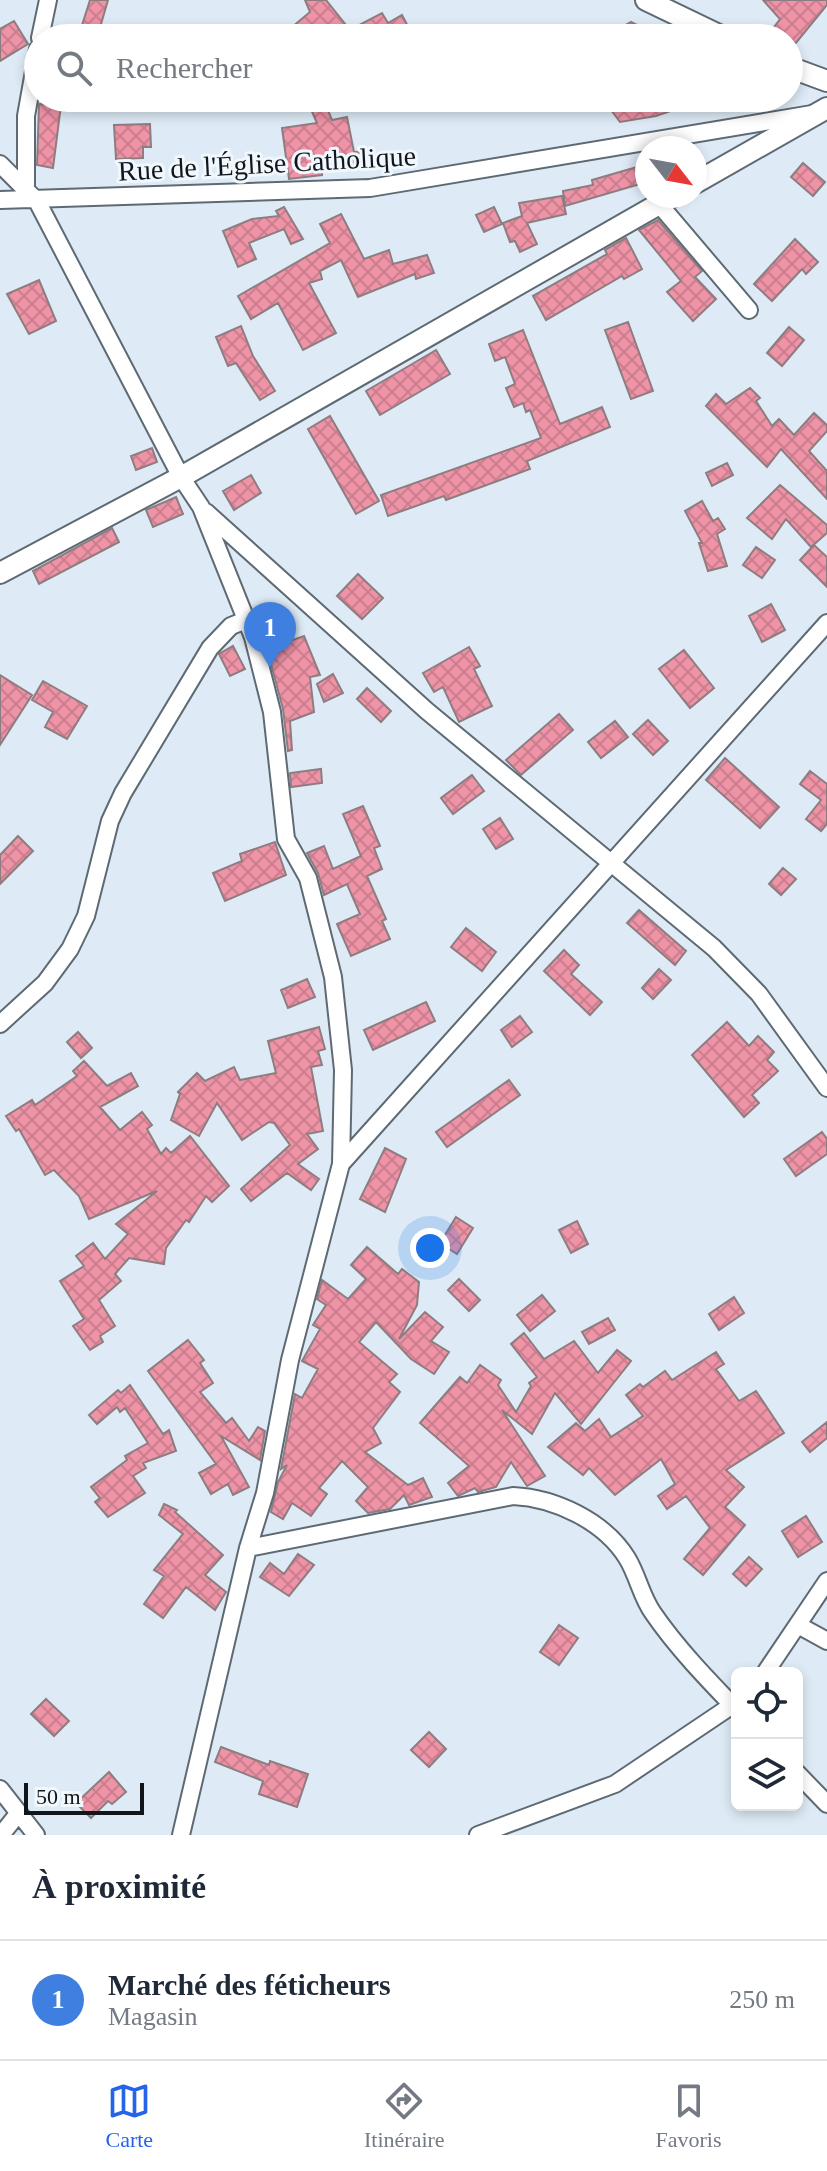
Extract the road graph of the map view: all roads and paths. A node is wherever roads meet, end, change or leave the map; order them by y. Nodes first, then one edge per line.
1 (48, 0) edge
2 (646, 0) edge
3 (43, 24) edge
4 (696, 24) edge
5 (803, 72) edge
6 (827, 81) edge
7 (823, 111) edge
8 (27, 112) edge
9 (0, 164) edge
10 (707, 176) edge
11 (26, 185) junction
12 (0, 200) edge
13 (37, 201) junction
14 (652, 208) edge
15 (672, 208) edge
16 (749, 310) dead end
17 (181, 477) junction
18 (201, 507) junction
19 (0, 573) edge
20 (246, 620) junction
21 (827, 623) edge
22 (612, 862) junction
23 (0, 1024) edge
24 (827, 1088) edge
25 (341, 1164) junction
26 (248, 1548) junction
27 (827, 1581) edge
28 (798, 1625) junction
29 (827, 1641) edge
30 (769, 1667) edge
31 (731, 1701) edge
32 (731, 1709) edge
33 (803, 1779) edge
34 (0, 1789) edge
35 (827, 1804) edge
36 (17, 1815) junction
37 (1, 1835) edge
38 (36, 1835) edge
39 (181, 1835) edge
40 (478, 1835) edge

1 - 3 street
2 - 4 street
5 - 6 street
7 - 10 street
7 - 13 street, Rue de l'Église Catholique
8 - 11 street
9 - 11 street
11 - 13 street
12 - 13 street, Rue de l'Église Catholique
13 - 17 street
14 - 17 street
15 - 16 street
17 - 18 street
17 - 19 street
18 - 20 street
18 - 22 street
20 - 23 street
20 - 25 street
21 - 22 street
22 - 24 street
22 - 25 street
25 - 26 street
26 - 31 street
26 - 39 street
27 - 28 street
28 - 29 street
28 - 30 street
32 - 40 street
33 - 35 street
34 - 36 street
36 - 37 street
36 - 38 street

